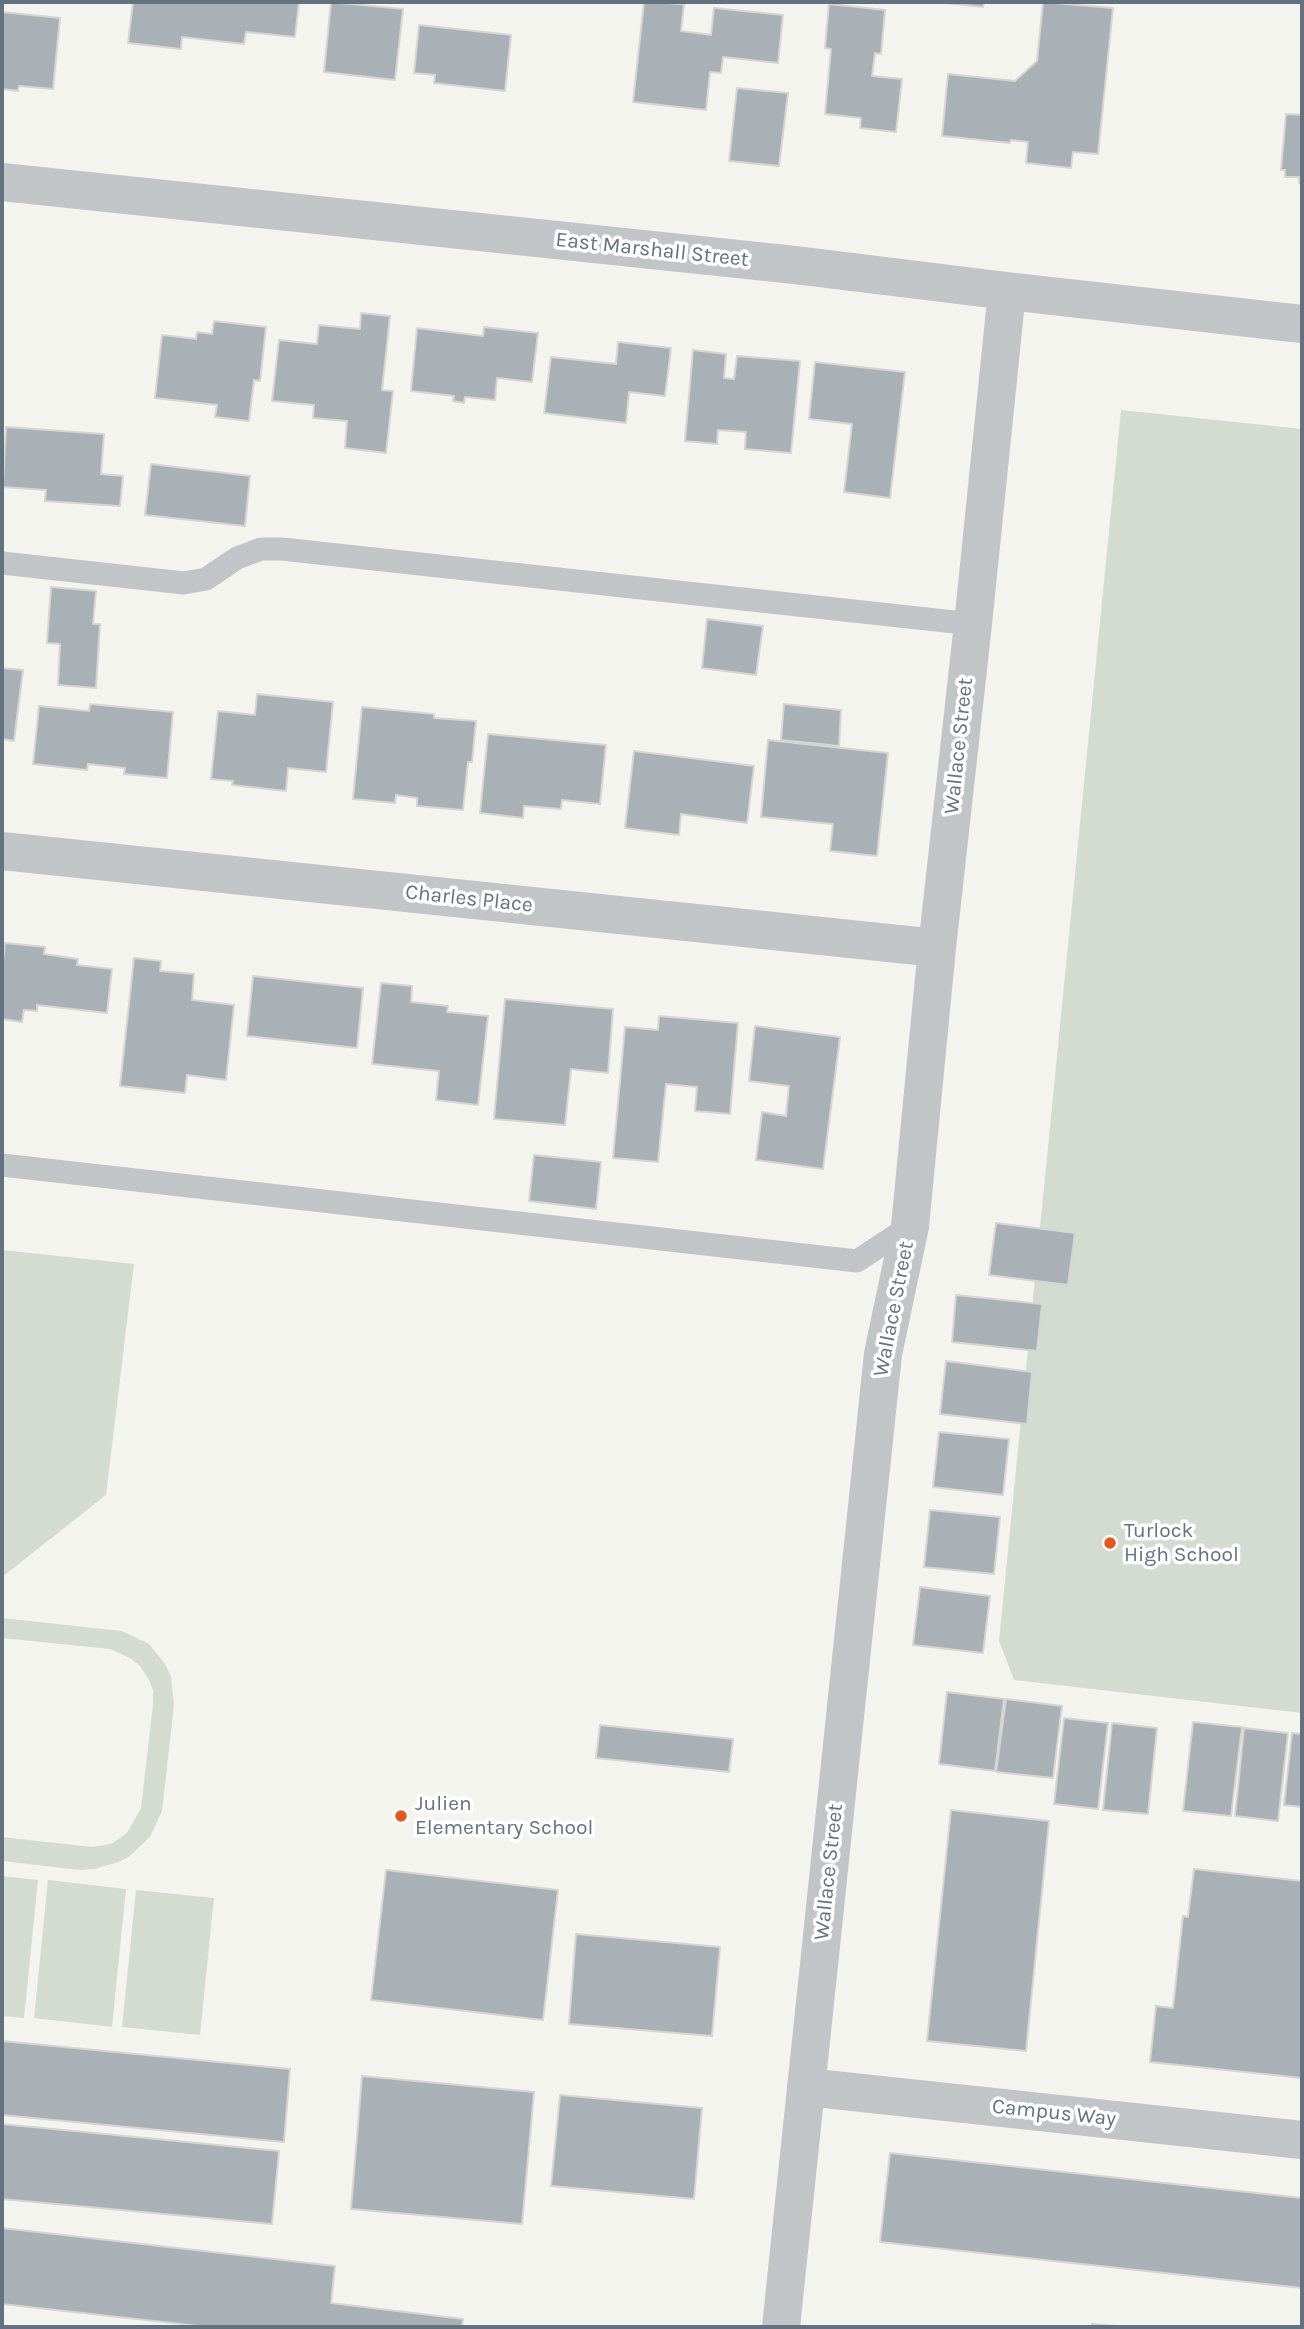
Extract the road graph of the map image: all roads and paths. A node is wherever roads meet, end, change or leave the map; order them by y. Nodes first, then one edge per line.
1 (2, 182) edge
2 (1007, 291) junction
3 (1302, 324) edge
4 (2, 563) edge
5 (973, 624) junction
6 (2, 851) edge
7 (937, 948) junction
8 (2, 1165) edge
9 (910, 1226) junction
10 (806, 2087) junction
11 (1302, 2140) edge
12 (781, 2327) edge

1 - 2 street, East Marshall Street
2 - 3 street, East Marshall Street
2 - 5 street, Wallace Street
4 - 5 lane
5 - 7 street, Wallace Street
6 - 7 street, Charles Place
7 - 9 street, Wallace Street
8 - 9 lane
9 - 10 street, Wallace Street
10 - 11 street, Campus Way
10 - 12 street, Wallace Street

